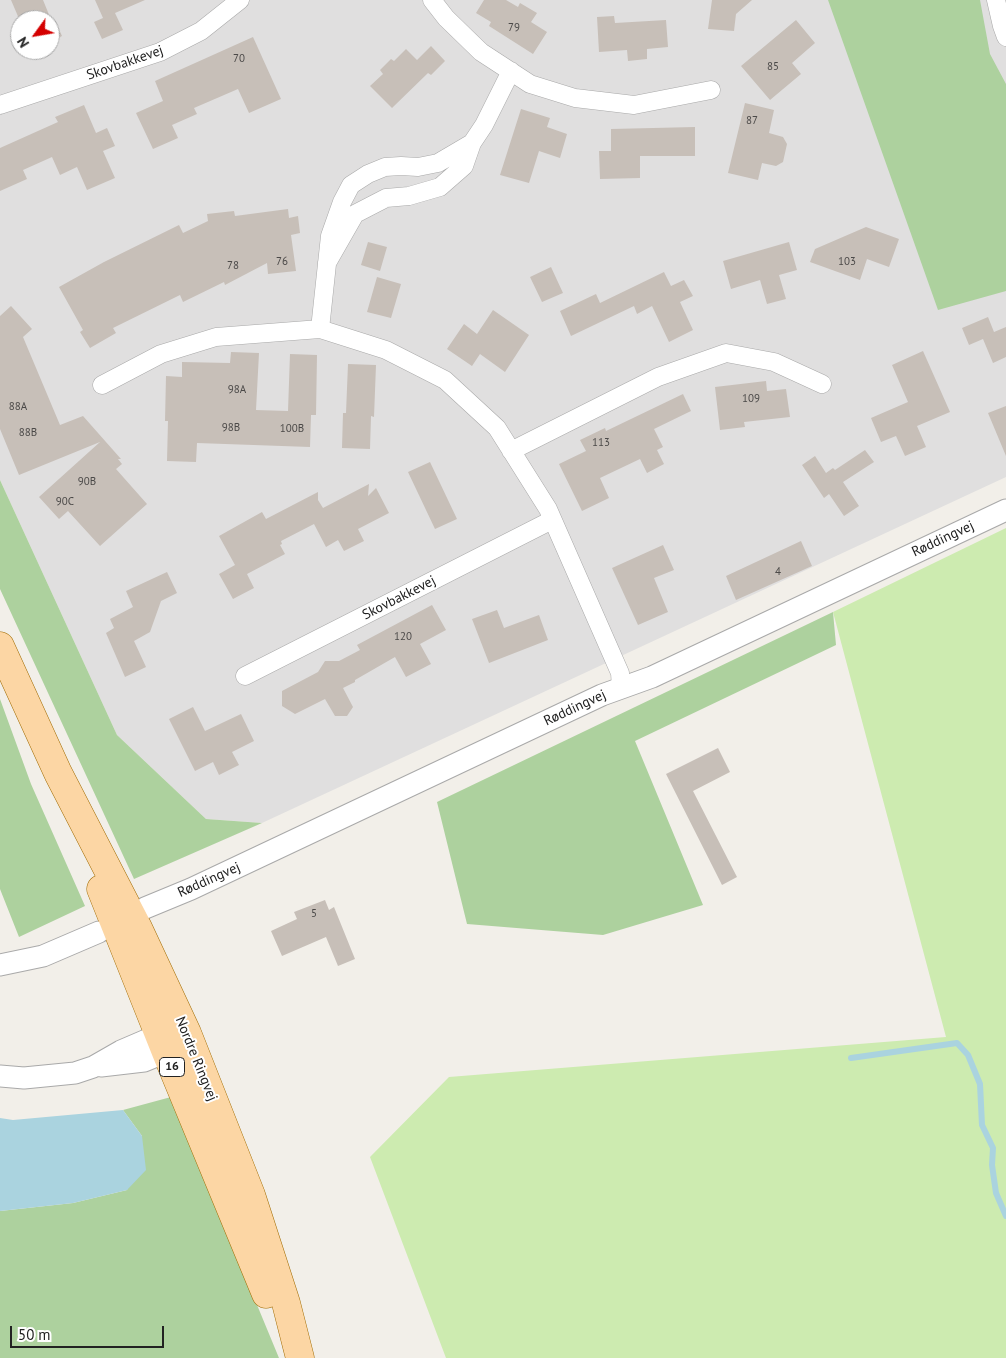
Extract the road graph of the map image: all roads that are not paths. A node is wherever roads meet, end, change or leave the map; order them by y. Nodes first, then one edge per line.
1 (240, 0) edge
2 (432, 0) edge
3 (996, 0) edge
4 (1006, 37) edge
5 (511, 72) junction
6 (711, 90) dead end
7 (0, 105) edge
8 (472, 143) junction
9 (327, 262) junction
10 (320, 329) junction
11 (822, 384) dead end
12 (102, 385) dead end
13 (511, 450) junction
14 (1006, 510) edge
15 (552, 520) junction
16 (0, 646) edge
17 (245, 676) dead end
18 (622, 688) junction
19 (58, 773) junction
20 (145, 908) dead end
21 (99, 932) dead end
22 (0, 965) edge
23 (187, 1033) junction
24 (163, 1044) junction
25 (0, 1076) edge
26 (292, 1358) edge
27 (300, 1358) edge

1 - 7 street, Skovbakkevej
2 - 5 street
3 - 4 street
5 - 6 street
5 - 8 street
8 - 9 street
8 - 9 street
9 - 10 street
10 - 12 street
10 - 13 street
11 - 13 street
13 - 15 street
14 - 18 street, Røddingvej
15 - 17 street, Skovbakkevej
15 - 18 street
16 - 19 main road, Nordre Ringvej / 16
18 - 20 street, Røddingvej
19 - 23 main road, Nordre Ringvej / 16
19 - 24 main road, Nordre Ringvej / 16
21 - 22 street
23 - 24 street
23 - 27 main road, Nordre Ringvej / 16
24 - 25 street
24 - 26 main road, Nordre Ringvej / 16

